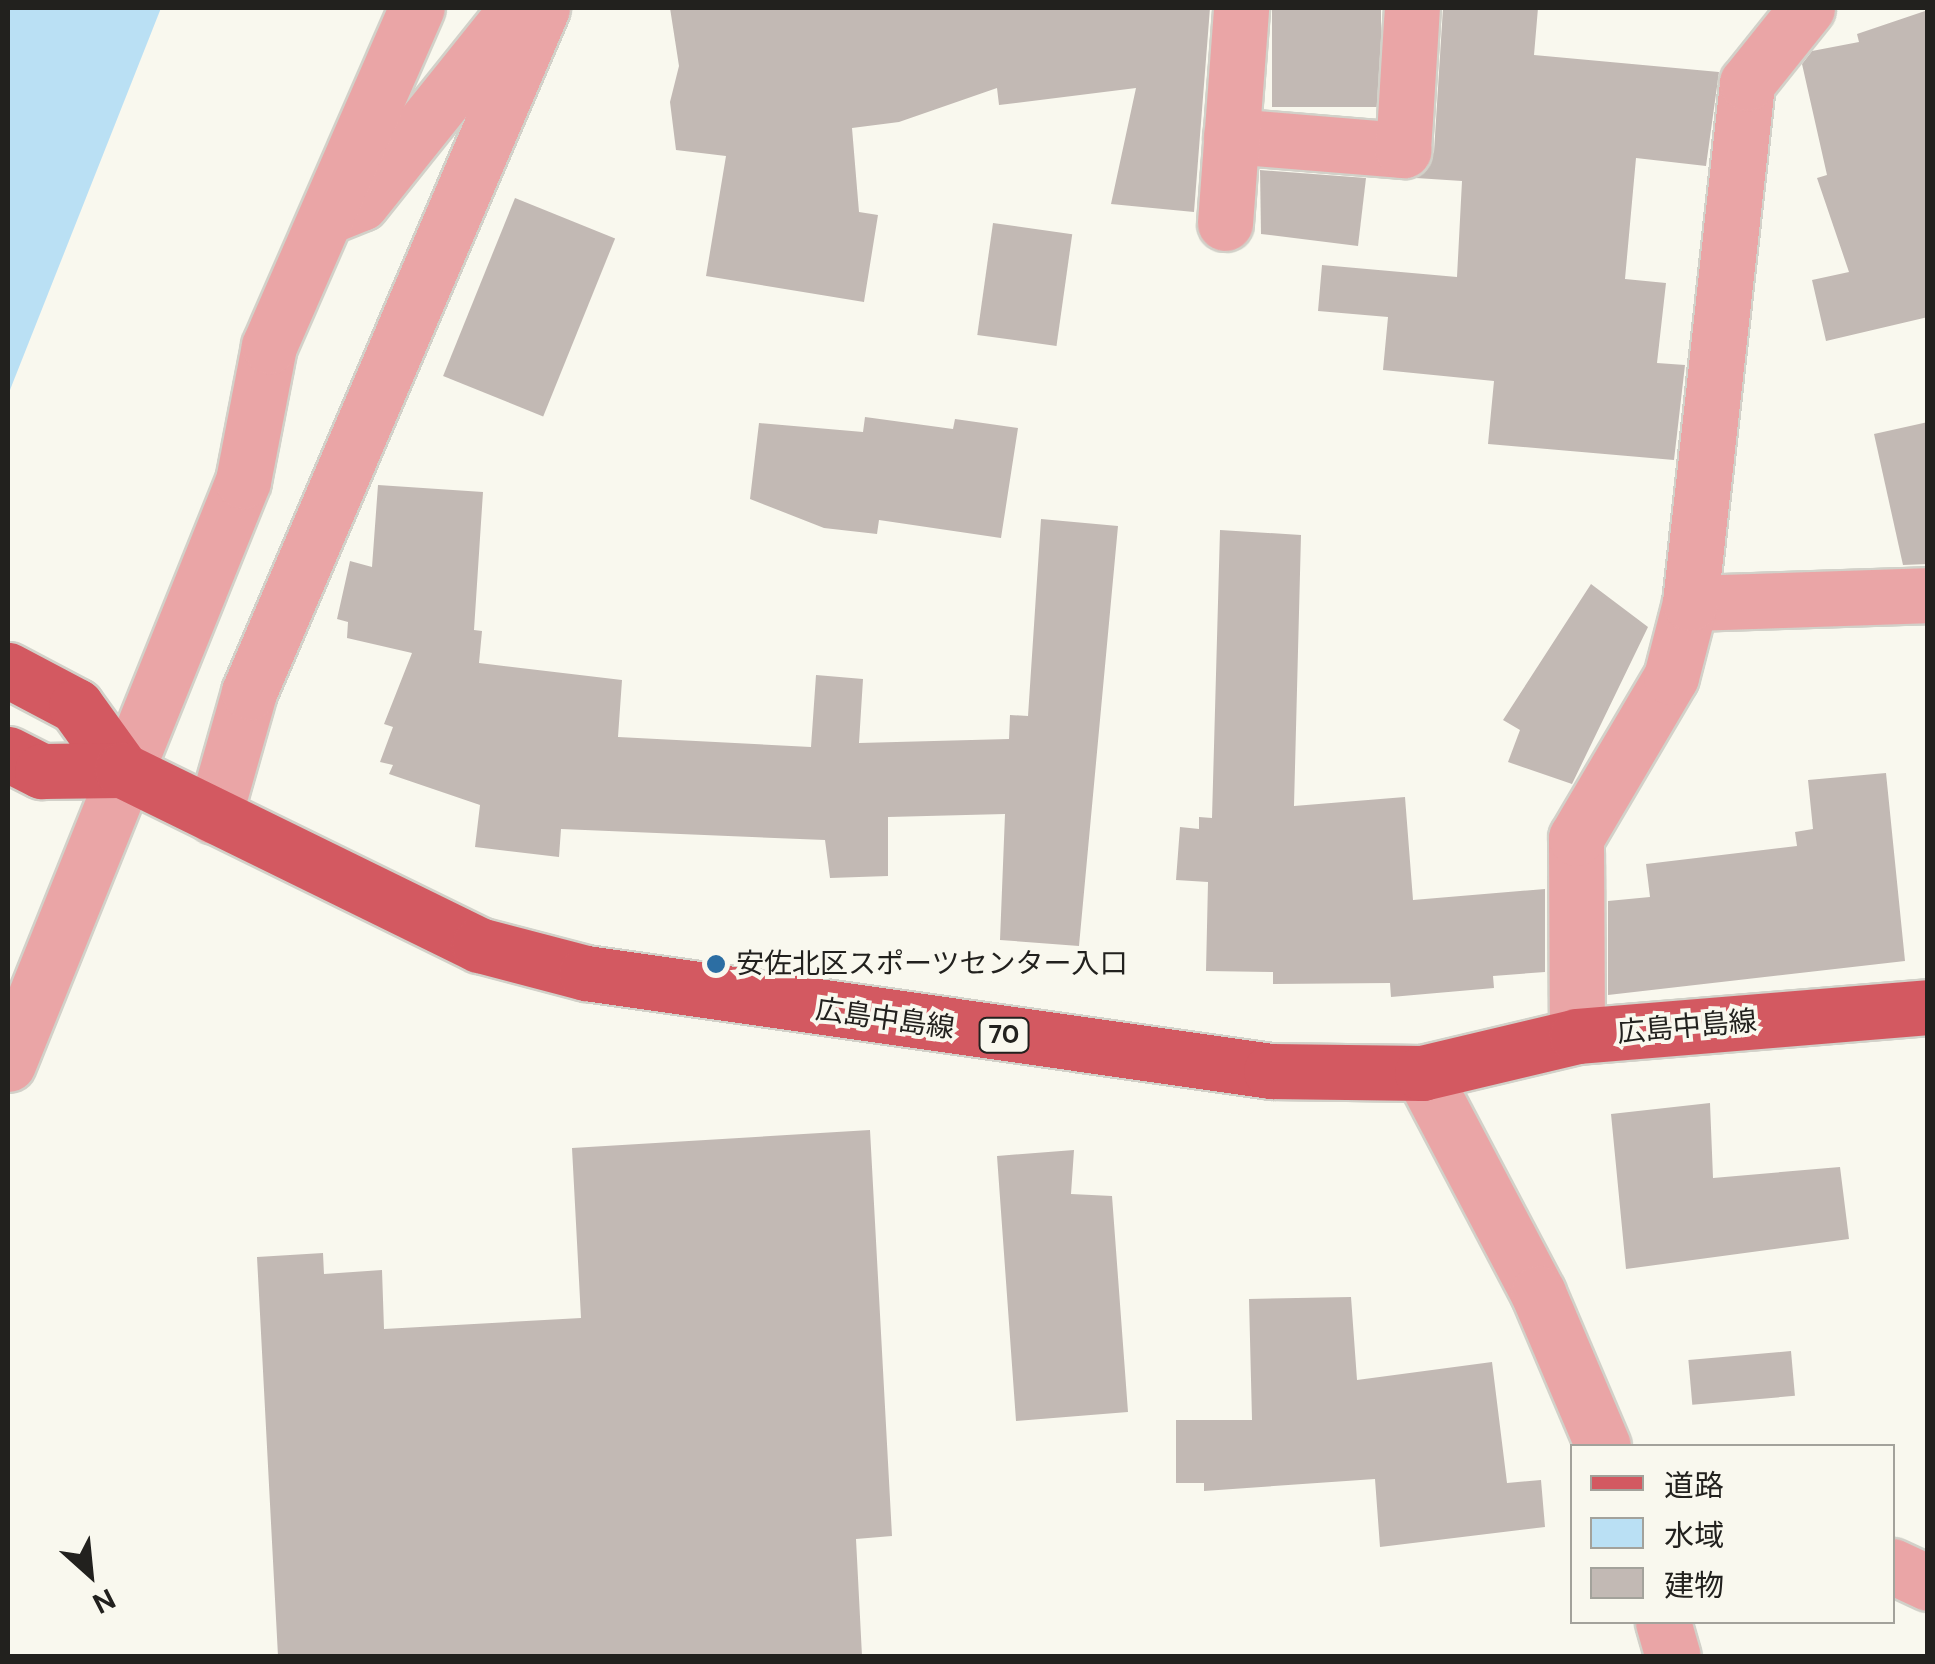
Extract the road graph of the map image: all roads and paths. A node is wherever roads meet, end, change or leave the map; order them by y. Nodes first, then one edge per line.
1 (417, 8) edge
2 (517, 8) edge
3 (542, 8) edge
4 (1241, 8) edge
5 (1412, 8) edge
6 (1807, 8) edge
7 (1232, 136) junction
8 (326, 217) junction
9 (1225, 222) dead end
10 (1928, 595) edge
11 (1690, 602) junction
12 (8, 670) edge
13 (24, 762) edge
14 (122, 770) junction
15 (214, 816) junction
16 (1928, 1007) edge
17 (1577, 1036) junction
18 (8, 1064) edge
19 (1422, 1073) junction
20 (1602, 1444) edge
21 (1895, 1567) edge
22 (1928, 1583) edge
23 (1664, 1624) edge
24 (1673, 1656) edge

1 - 8 street
2 - 8 street
3 - 15 street
4 - 7 street
5 - 7 street
6 - 11 street
7 - 9 street
8 - 14 street
10 - 11 street
11 - 17 street
12 - 14 main road, 広島中島線 / 70
13 - 14 main road, 広島中島線 / 70
14 - 15 main road, 広島中島線 / 70
14 - 18 street
15 - 19 main road, 広島中島線 / 70
16 - 17 main road, 広島中島線 / 70
17 - 19 main road, 広島中島線 / 70
19 - 20 street
21 - 22 street
23 - 24 street

